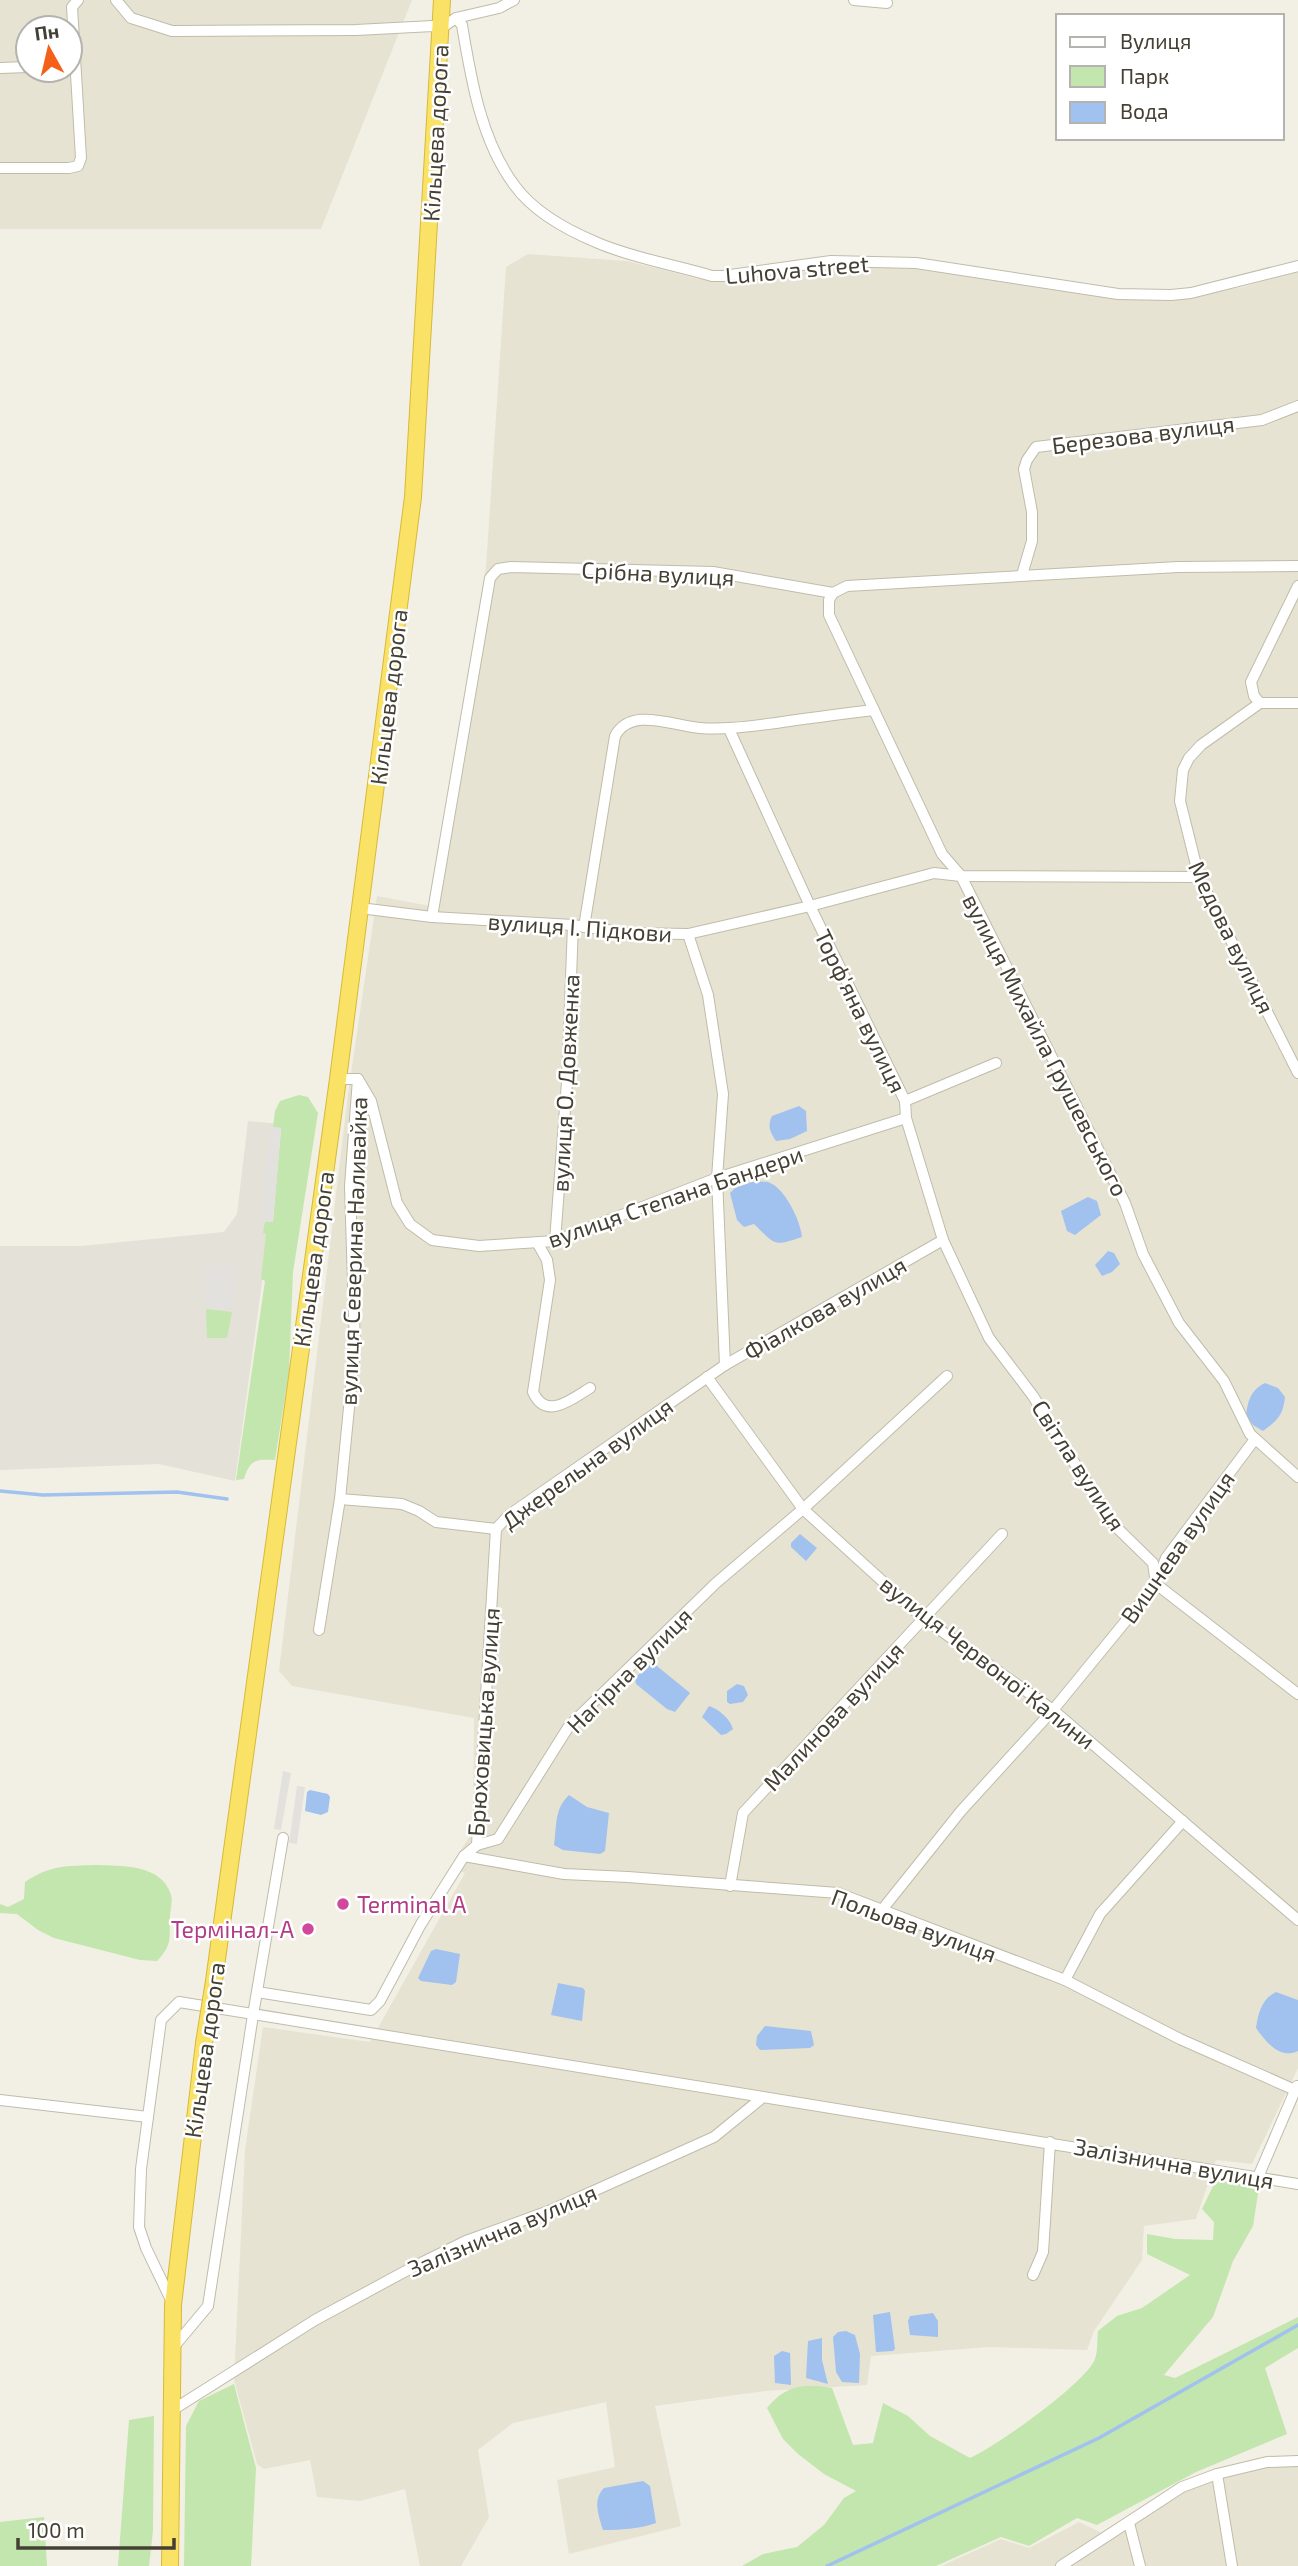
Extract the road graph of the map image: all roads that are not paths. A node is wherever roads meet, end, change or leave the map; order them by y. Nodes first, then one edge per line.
1 (116, 0) edge
2 (442, 0) edge
3 (514, 0) edge
4 (854, 0) edge
5 (887, 3) dead end
6 (456, 18) junction
7 (440, 29) junction
8 (75, 84) edge
9 (0, 168) edge
10 (1298, 266) edge
11 (1298, 406) edge
12 (1298, 566) edge
13 (1022, 575) junction
14 (1298, 586) edge
15 (833, 593) junction
16 (1298, 703) edge
17 (1260, 704) junction
18 (874, 710) junction
19 (729, 729) junction
20 (961, 876) junction
21 (1199, 877) junction
22 (810, 906) junction
23 (360, 908) junction
24 (432, 917) junction
25 (579, 926) junction
26 (688, 934) junction
27 (1296, 1057) edge
28 (996, 1063) dead end
29 (1298, 1073) edge
30 (338, 1079) junction
31 (358, 1079) junction
32 (905, 1101) junction
33 (906, 1118) junction
34 (717, 1178) junction
35 (943, 1240) junction
36 (555, 1241) junction
37 (538, 1244) junction
38 (989, 1338) joint
39 (725, 1365) junction
40 (947, 1376) dead end
41 (707, 1377) junction
42 (590, 1388) dead end
43 (1255, 1438) junction
44 (1298, 1478) edge
45 (340, 1499) junction
46 (803, 1509) junction
47 (496, 1530) junction
48 (1002, 1534) dead end
49 (1156, 1584) junction
50 (923, 1618) junction
51 (319, 1630) dead end
52 (1298, 1694) edge
53 (1053, 1710) junction
54 (1183, 1821) junction
55 (283, 1838) dead end
56 (477, 1845) junction
57 (464, 1856) junction
58 (730, 1886) junction
59 (881, 1911) junction
60 (1298, 1920) edge
61 (1065, 1980) junction
62 (257, 1992) junction
63 (253, 2015) junction
64 (1297, 2088) edge
65 (763, 2097) junction
66 (0, 2100) edge
67 (148, 2117) junction
68 (1050, 2142) junction
69 (1258, 2177) junction
70 (1298, 2184) edge
71 (1033, 2275) dead end
72 (173, 2305) junction
73 (172, 2349) junction
74 (171, 2411) junction
75 (1298, 2461) edge
76 (1217, 2474) junction
77 (169, 2517) junction
78 (1129, 2523) junction
79 (159, 2566) edge
80 (170, 2566) edge
81 (1061, 2566) edge
82 (1140, 2566) edge
83 (1232, 2566) edge

1 - 7 street
2 - 7 highway, Кільцева дорога
3 - 6 street
4 - 5 street
6 - 7 street
6 - 10 street, Luhova street
7 - 23 highway, Кільцева дорога
8 - 9 street
11 - 13 street, Березова вулиця
12 - 13 street, Срібна вулиця
13 - 15 street, Срібна вулиця
14 - 17 street
15 - 18 street, вулиця Михайла Грушевського
15 - 24 street, Срібна вулиця
16 - 17 street
17 - 21 street, Медова вулиця
18 - 19 street
18 - 20 street, вулиця Михайла Грушевського
19 - 22 street, Торф'яна вулиця
19 - 25 street, вулиця О. Довженка
20 - 21 street, вулиця І. Підкови
20 - 22 street, вулиця І. Підкови
20 - 43 street, вулиця Михайла Грушевського
21 - 27 street, Медова вулиця
22 - 26 street, вулиця І. Підкови
22 - 32 street, Торф'яна вулиця
23 - 24 street, вулиця І. Підкови
23 - 30 highway, Кільцева дорога
24 - 25 street, вулиця І. Підкови
25 - 26 street, вулиця І. Підкови
25 - 36 street, вулиця О. Довженка
26 - 34 street
27 - 29 street, Медова вулиця
28 - 32 street
30 - 31 street
30 - 72 highway, Кільцева дорога, bridge
31 - 37 street, вулиця Степана Бандери
31 - 45 street, вулиця Северина Наливайка
32 - 33 street, Торф'яна вулиця
33 - 34 street, вулиця Степана Бандери
33 - 35 street, Торф'яна вулиця
34 - 36 street, вулиця Степана Бандери
34 - 39 street
35 - 38 street, Торф'яна вулиця
35 - 39 street, Фіалкова вулиця
36 - 37 street, вулиця Степана Бандери
37 - 42 street
38 - 49 street, Світла вулиця
39 - 41 street, Фіалкова вулиця
40 - 46 street, Нагірна вулиця
41 - 46 street, вулиця Червоної Калини
41 - 47 street, Джерельна вулиця
43 - 44 street, вулиця Михайла Грушевського
43 - 49 street, Вишнева вулиця
45 - 47 street, Джерельна вулиця
45 - 51 street, вулиця Северина Наливайка
46 - 50 street, вулиця Червоної Калини
46 - 56 street, Нагірна вулиця
47 - 56 street, Брюховицька вулиця
48 - 50 street, Малинова вулиця
49 - 52 street, Світла вулиця
49 - 53 street, Вишнева вулиця
50 - 53 street, вулиця Червоної Калини
50 - 58 street, Малинова вулиця
53 - 54 street, вулиця Червоної Калини
53 - 59 street, Вишнева вулиця
54 - 60 street, вулиця Червоної Калини
54 - 61 street
55 - 62 street
56 - 57 street, Брюховицька вулиця
57 - 58 street, Польова вулиця
57 - 62 street, Брюховицька вулиця
58 - 59 street, Польова вулиця
59 - 61 street, Польова вулиця
61 - 64 street, Польова вулиця
62 - 63 street
63 - 65 street, Залізнична вулиця
63 - 67 street, Залізнична вулиця
63 - 73 street
64 - 69 street
65 - 68 street, Залізнична вулиця
65 - 74 street, Залізнична вулиця
66 - 67 street
67 - 72 street
68 - 69 street, Залізнична вулиця
68 - 71 street, Залізнична вулиця
69 - 70 street, Залізнична вулиця
72 - 73 highway, Кільцева дорога
73 - 74 highway, Кільцева дорога
74 - 77 highway, Кільцева дорога
75 - 76 street
76 - 78 street
76 - 83 street
77 - 79 highway
77 - 80 highway
78 - 81 street
78 - 82 street

